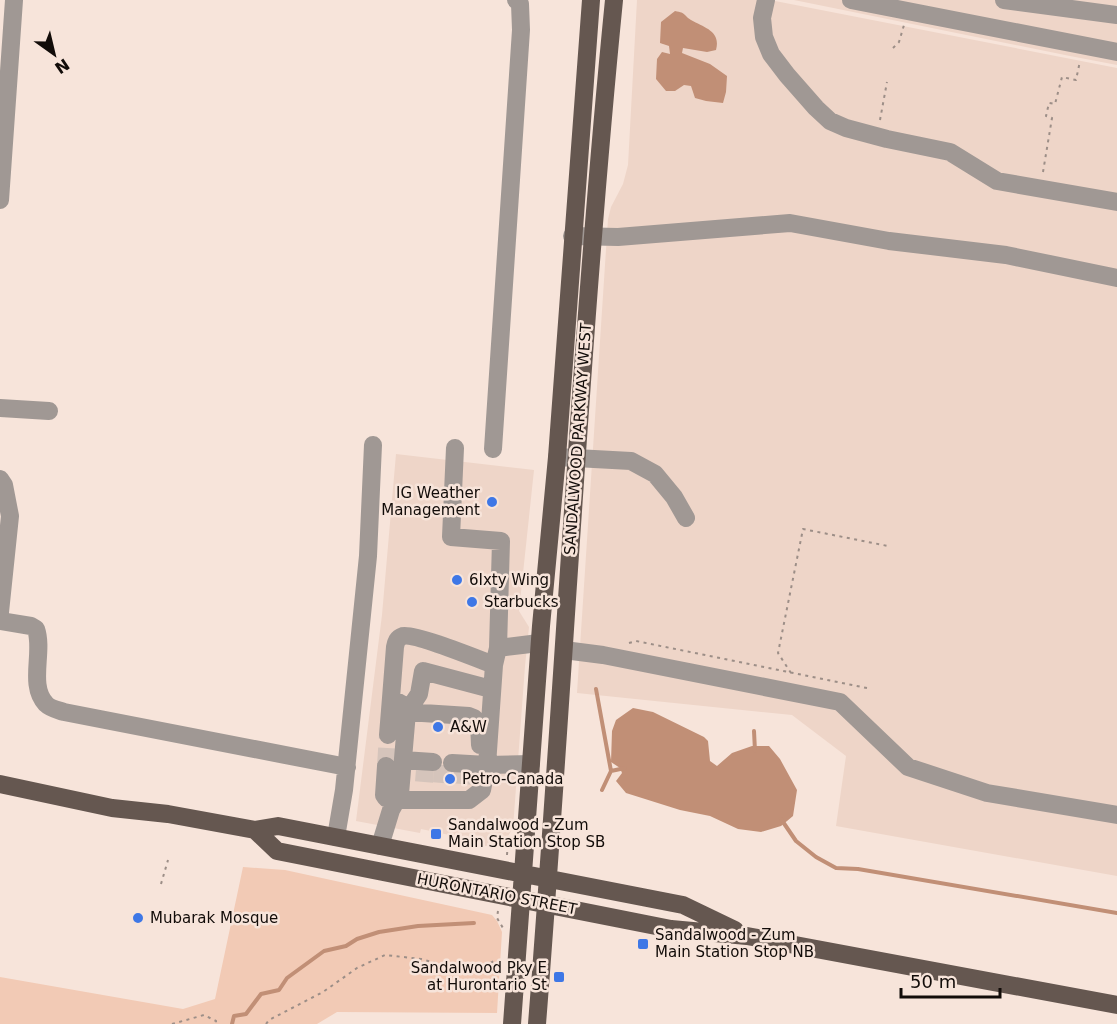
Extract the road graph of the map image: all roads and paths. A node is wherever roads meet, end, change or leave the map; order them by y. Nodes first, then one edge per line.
1 (14, 0) edge
2 (516, 0) edge
3 (591, 0) edge
4 (614, 0) edge
5 (766, 0) edge
6 (851, 0) edge
7 (1004, 0) edge
8 (1117, 15) edge
9 (1117, 52) edge
10 (1080, 59) dead end
11 (887, 82) dead end
12 (878, 127) dead end
13 (1043, 176) dead end
14 (0, 200) edge
15 (1117, 202) edge
16 (572, 236) junction
17 (592, 237) junction
18 (1117, 278) edge
19 (0, 408) edge
20 (49, 411) dead end
21 (373, 446) dead end
22 (455, 448) dead end
23 (493, 449) dead end
24 (557, 457) junction
25 (577, 459) junction
26 (0, 479) edge
27 (686, 518) dead end
28 (888, 546) dead end
29 (0, 612) edge
30 (0, 621) edge
31 (422, 639) junction
32 (539, 643) junction
33 (627, 644) dead end
34 (564, 650) junction
35 (496, 656) junction
36 (423, 671) junction
37 (791, 672) junction
38 (867, 688) dead end
39 (491, 689) junction
40 (391, 698) junction
41 (408, 710) junction
42 (388, 735) tunnel mouth
43 (487, 762) junction
44 (395, 763) junction
45 (531, 764) junction
46 (347, 767) junction
47 (460, 777) junction
48 (430, 780) junction
49 (0, 784) edge
50 (397, 800) junction
51 (1117, 815) edge
52 (255, 831) junction
53 (336, 837) junction
54 (380, 846) junction
55 (168, 860) dead end
56 (522, 874) junction
57 (548, 879) junction
58 (161, 884) dead end
59 (520, 899) junction
60 (546, 904) junction
61 (747, 936) junction
62 (503, 960) dead end
63 (1117, 1005) edge
64 (172, 1024) edge
65 (216, 1024) edge
66 (266, 1024) edge
67 (512, 1024) edge
68 (537, 1024) edge

1 - 14 street
2 - 23 street
3 - 16 main road, SANDALWOOD PARKWAY WEST
4 - 17 main road, SANDALWOOD PARKWAY WEST
5 - 15 street
6 - 9 street
7 - 8 street
10 - 13 path
11 - 12 path
16 - 17 street
16 - 24 main road, SANDALWOOD PARKWAY WEST
17 - 18 street
17 - 25 main road, SANDALWOOD PARKWAY WEST
19 - 20 street
21 - 46 street
22 - 35 street
24 - 25 street
24 - 32 main road, SANDALWOOD PARKWAY WEST
25 - 27 street
25 - 34 main road, SANDALWOOD PARKWAY WEST
26 - 29 street
28 - 37 path
30 - 46 street
31 - 35 street
31 - 36 street
31 - 40 street
32 - 35 street
32 - 45 main road, SANDALWOOD PARKWAY WEST
33 - 37 path
34 - 51 street
34 - 57 main road, SANDALWOOD PARKWAY WEST
35 - 39 street
36 - 39 street
36 - 41 street
37 - 38 path
39 - 43 street
40 - 41 street
40 - 42 street
41 - 43 street
41 - 44 street
43 - 45 street
43 - 47 street
43 - 47 street
44 - 48 street
44 - 50 street
45 - 56 main road, SANDALWOOD PARKWAY WEST
46 - 53 street
47 - 48 street
48 - 50 street
49 - 52 main road, HURONTARIO STREET
50 - 54 street
52 - 53 main road, HURONTARIO STREET
52 - 59 main road, HURONTARIO STREET
53 - 54 main road, HURONTARIO STREET
54 - 56 main road, HURONTARIO STREET
55 - 58 path
56 - 57 main road, HURONTARIO STREET
56 - 59 main road, SANDALWOOD PARKWAY WEST
57 - 60 main road, SANDALWOOD PARKWAY WEST
57 - 61 main road, HURONTARIO STREET
59 - 60 main road, HURONTARIO STREET
59 - 67 main road, SANDALWOOD PARKWAY WEST
60 - 61 main road, HURONTARIO STREET
60 - 68 main road, SANDALWOOD PARKWAY WEST
61 - 63 main road, HURONTARIO STREET
62 - 66 path
64 - 65 path

